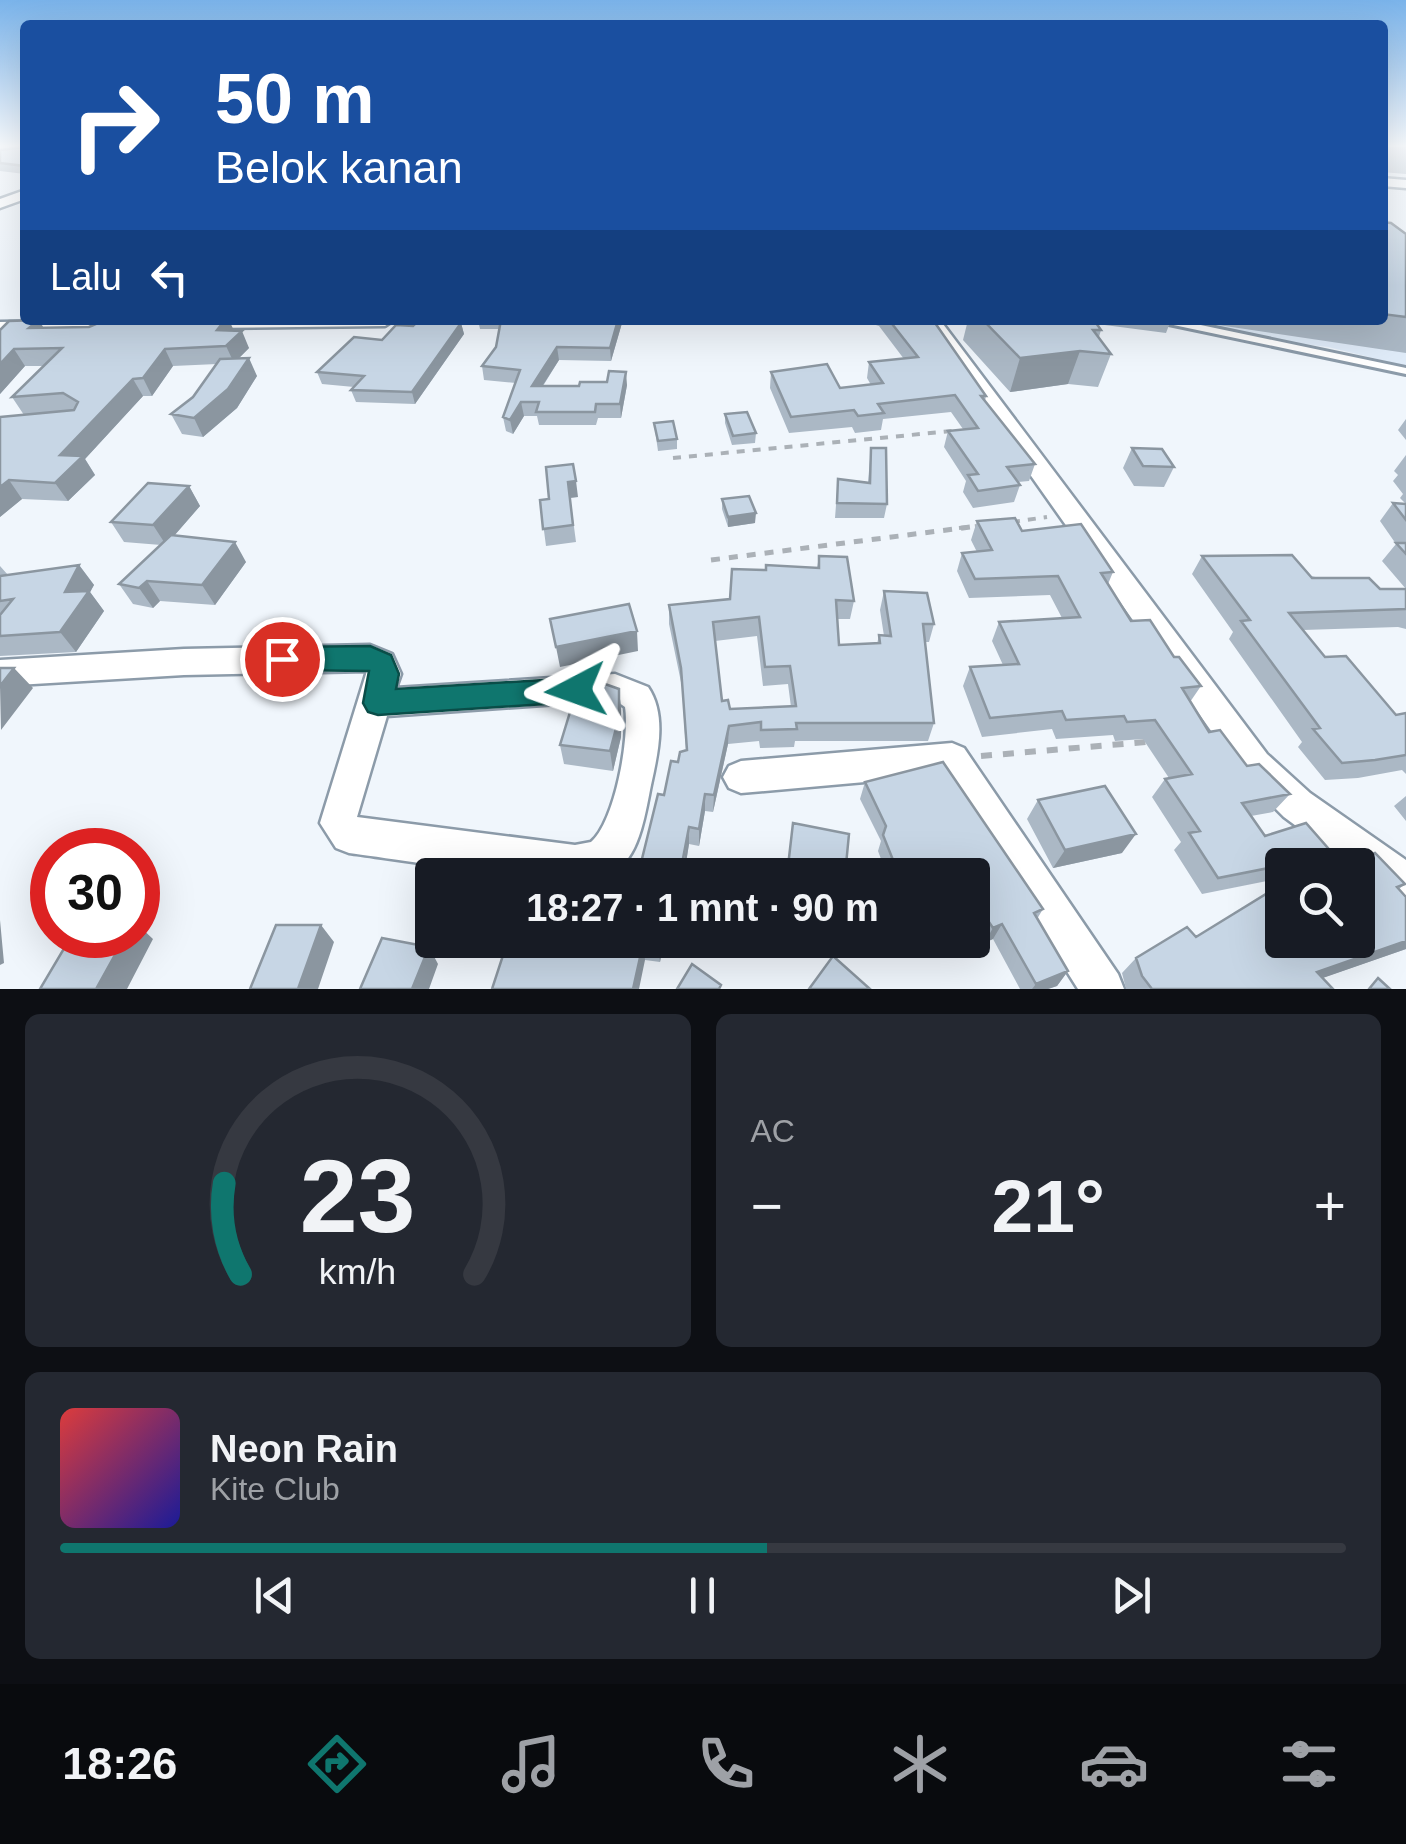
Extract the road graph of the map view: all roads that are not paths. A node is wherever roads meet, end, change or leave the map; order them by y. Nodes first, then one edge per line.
1 (108, 325) edge
2 (934, 325) edge
3 (1188, 325) edge
4 (11, 328) edge
5 (1406, 371) edge
6 (0, 673) edge
7 (378, 703) junction
8 (740, 777) dead end
9 (1406, 883) edge
10 (1103, 989) edge

1 - 4 street
2 - 9 street
3 - 5 lane
6 - 7 street
7 - 7 street
8 - 10 street

